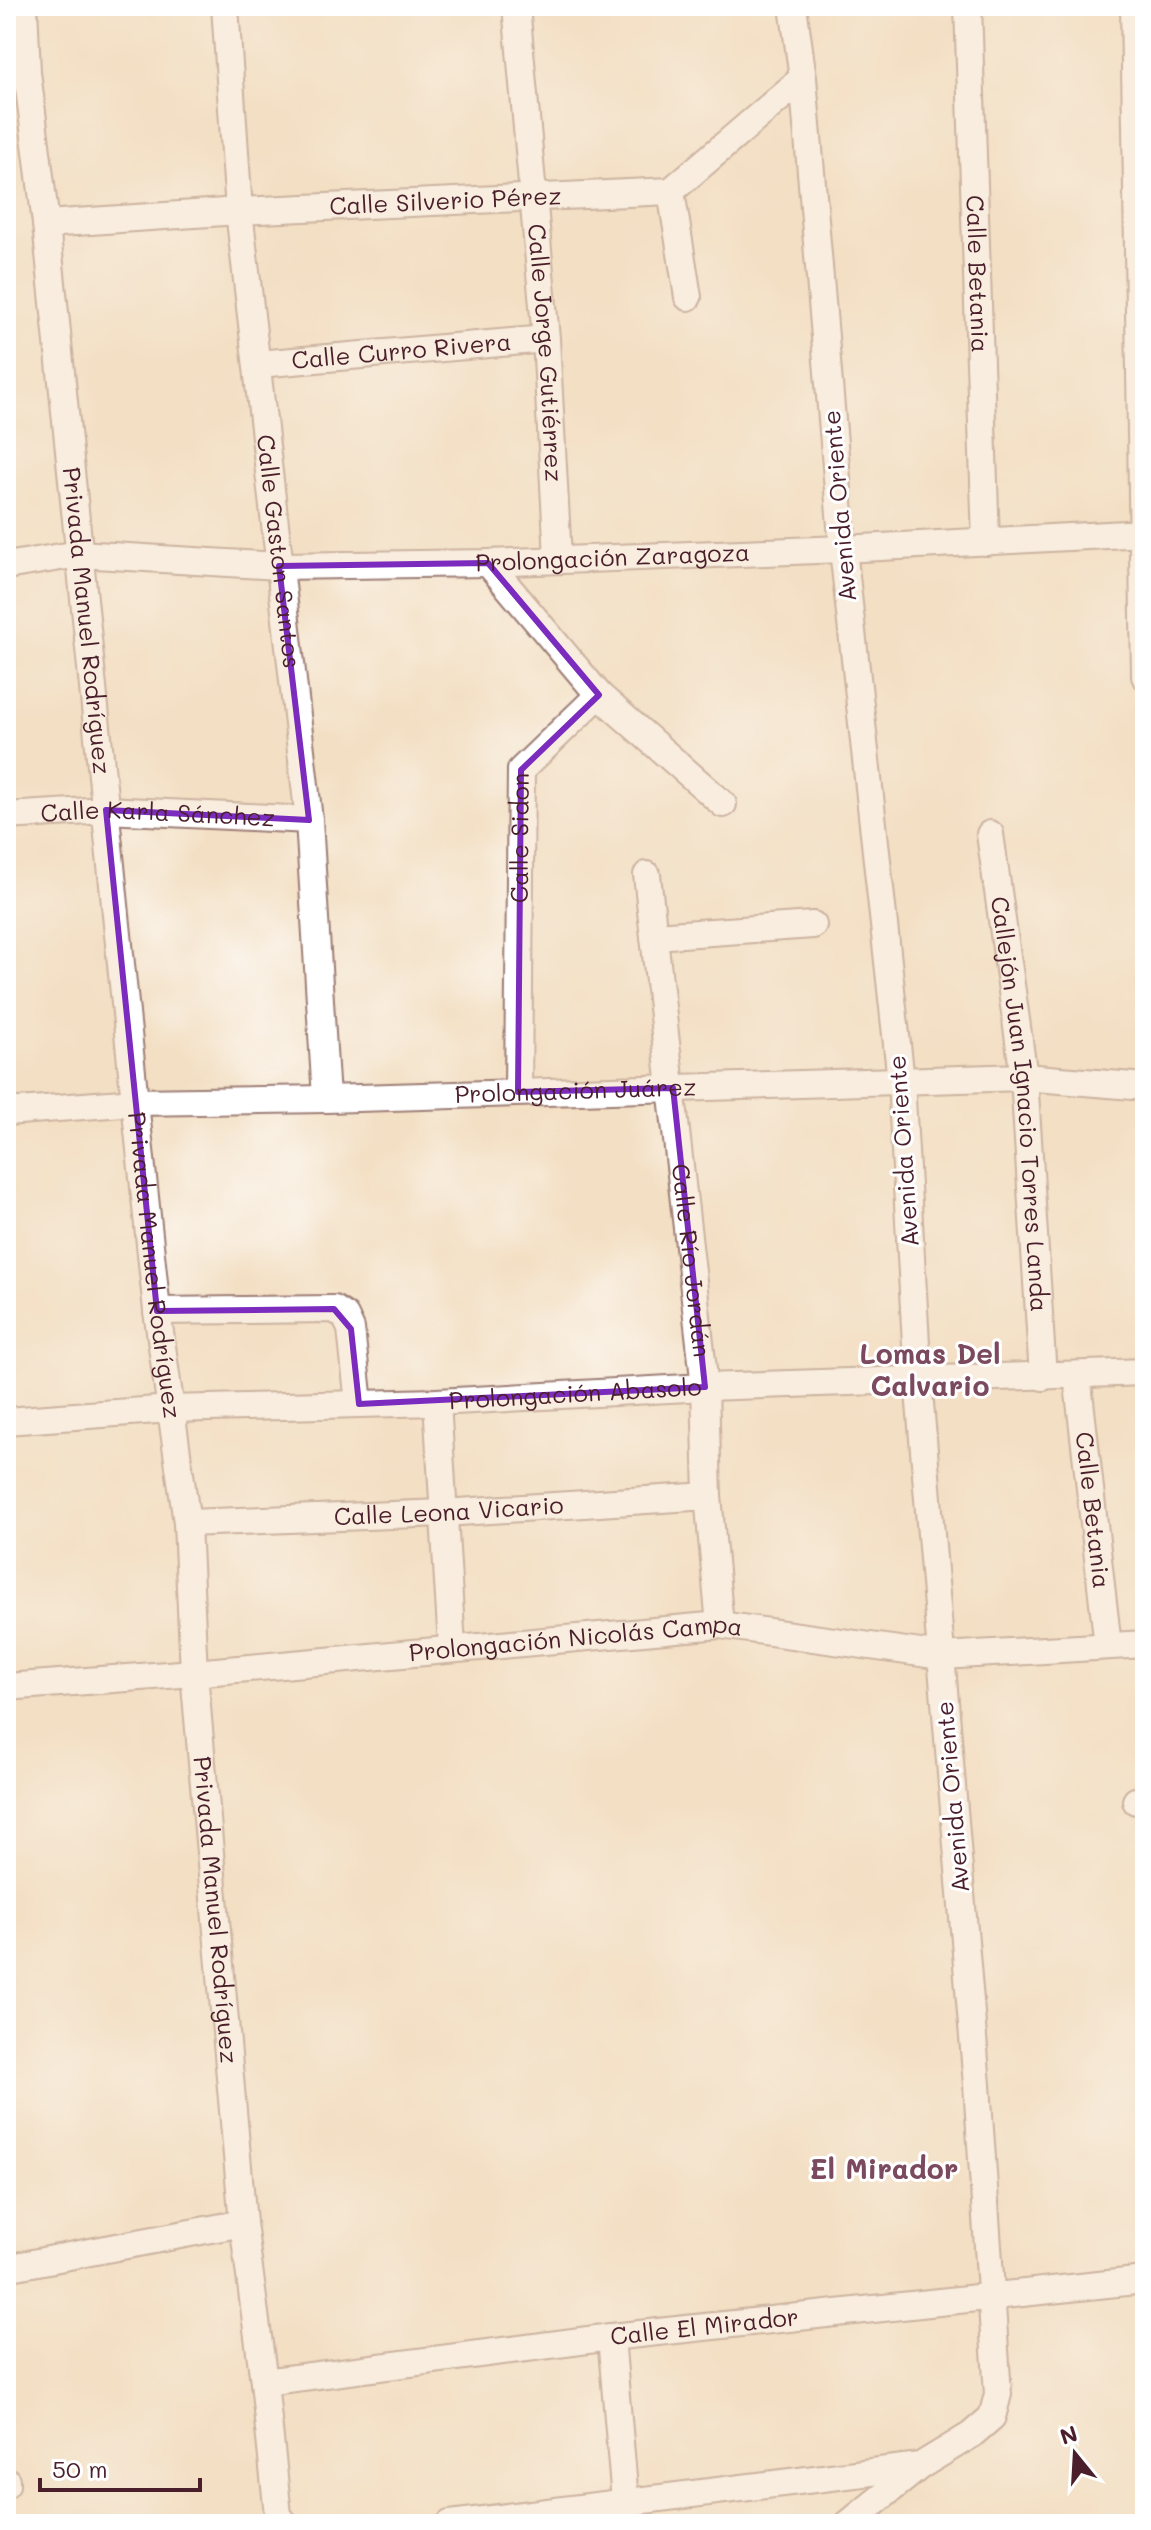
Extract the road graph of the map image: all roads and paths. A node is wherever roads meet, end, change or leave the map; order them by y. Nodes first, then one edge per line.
1 (24, 6) edge
2 (225, 6) edge
3 (516, 6) edge
4 (793, 6) edge
5 (968, 6) edge
6 (1134, 6) edge
7 (803, 78) junction
8 (16, 80) edge
9 (671, 191) junction
10 (533, 197) junction
11 (239, 211) junction
12 (46, 224) junction
13 (688, 297) dead end
14 (546, 339) junction
15 (258, 364) junction
16 (1144, 533) edge
17 (986, 542) junction
18 (843, 549) junction
19 (79, 554) junction
20 (558, 558) junction
21 (488, 563) junction
22 (6, 566) edge
23 (279, 566) junction
24 (1145, 676) edge
25 (599, 695) junction
26 (723, 804) dead end
27 (106, 810) junction
28 (6, 816) edge
29 (309, 820) junction
30 (990, 834) dead end
31 (647, 875) dead end
32 (813, 925) dead end
33 (654, 936) junction
34 (1024, 1077) junction
35 (901, 1081) junction
36 (1145, 1087) edge
37 (673, 1088) junction
38 (518, 1092) junction
39 (326, 1099) junction
40 (135, 1102) junction
41 (6, 1112) edge
42 (157, 1311) junction
43 (1145, 1372) edge
44 (1077, 1375) junction
45 (1043, 1377) junction
46 (918, 1379) junction
47 (705, 1387) junction
48 (437, 1402) junction
49 (359, 1404) junction
50 (171, 1409) junction
51 (6, 1421) edge
52 (708, 1496) junction
53 (443, 1513) junction
54 (187, 1523) junction
55 (720, 1625) junction
56 (1145, 1644) edge
57 (1108, 1646) junction
58 (452, 1647) junction
59 (942, 1656) junction
60 (194, 1673) junction
61 (6, 1687) edge
62 (243, 2223) junction
63 (6, 2268) edge
64 (1145, 2280) edge
65 (992, 2298) junction
66 (611, 2337) junction
67 (264, 2382) junction
68 (920, 2466) junction
69 (625, 2513) edge
70 (285, 2524) edge
71 (450, 2524) edge
72 (848, 2524) edge

1 - 8 street, Privada Manuel Rodríguez
2 - 11 street, Calle Gaston Santos
3 - 10 street, Calle Jorge Gutiérrez
4 - 7 street, Avenida Oriente
5 - 17 street, Calle Betania
6 - 16 street
7 - 9 street
7 - 18 street, Avenida Oriente
8 - 12 street, Privada Manuel Rodríguez
9 - 10 street, Calle Silverio Pérez
9 - 13 street
10 - 11 street, Calle Silverio Pérez
10 - 14 street, Calle Jorge Gutiérrez
11 - 12 street, Calle Silverio Pérez
11 - 15 street, Calle Gaston Santos
12 - 19 street, Privada Manuel Rodríguez
14 - 15 street, Calle Curro Rivera
14 - 20 street, Calle Jorge Gutiérrez
15 - 23 street, Calle Gaston Santos
16 - 17 street, Prolongación Zaragoza
16 - 24 street
17 - 18 street, Prolongación Zaragoza
18 - 20 street, Prolongación Zaragoza
18 - 35 street, Avenida Oriente
19 - 22 street, Prolongación Zaragoza
19 - 23 street, Prolongación Zaragoza
19 - 27 street, Privada Manuel Rodríguez
20 - 21 street, Prolongación Zaragoza
21 - 23 street, Prolongación Zaragoza
21 - 25 street
23 - 29 street, Calle Gaston Santos
25 - 26 street
25 - 38 street, Calle Sidon
27 - 28 street, Calle Karla Sánchez
27 - 29 street, Calle Karla Sánchez
27 - 40 street, Privada Manuel Rodríguez
29 - 39 street, Calle Gaston Santos
30 - 34 street, Callejón Juan Ignacio Torres Landa
31 - 33 street, Calle Río Jordán
32 - 33 street
33 - 37 street, Calle Río Jordán
34 - 35 street, Prolongación Juárez
34 - 36 street, Prolongación Juárez
34 - 45 street, Callejón Juan Ignacio Torres Landa
35 - 37 street, Prolongación Juárez
35 - 46 street, Avenida Oriente
37 - 38 street, Prolongación Juárez
37 - 47 street, Calle Río Jordán
38 - 39 street, Prolongación Juárez
39 - 40 street, Prolongación Juárez
40 - 41 street, Prolongación Juárez
40 - 42 street, Privada Manuel Rodríguez
42 - 49 street
42 - 50 street, Privada Manuel Rodríguez
43 - 44 street, Prolongación Abasolo
44 - 45 street, Prolongación Abasolo
44 - 57 street, Calle Betania
45 - 46 street, Prolongación Abasolo
46 - 47 street, Prolongación Abasolo
46 - 59 street, Avenida Oriente
47 - 48 street, Prolongación Abasolo
47 - 52 street, Calle Río Jordán
48 - 49 street, Prolongación Abasolo
48 - 53 street
49 - 50 street, Prolongación Abasolo
50 - 51 street, Prolongación Abasolo
50 - 54 street, Privada Manuel Rodríguez
52 - 53 street, Calle Leona Vicario
52 - 55 street, Calle Río Jordán
53 - 54 street, Calle Leona Vicario
53 - 58 street
54 - 60 street, Privada Manuel Rodríguez
55 - 58 street, Prolongación Nicolás Campa
55 - 59 street, Prolongación Nicolás Campa
56 - 57 street, Prolongación Nicolás Campa
57 - 59 street, Prolongación Nicolás Campa
58 - 60 street, Prolongación Nicolás Campa
59 - 65 street, Avenida Oriente
60 - 61 street, Prolongación Nicolás Campa
60 - 62 street, Privada Manuel Rodríguez
62 - 63 street
62 - 67 street, Privada Manuel Rodríguez
64 - 65 street, Calle El Mirador
65 - 66 street, Calle El Mirador
65 - 68 street, Avenida Oriente
66 - 67 street, Calle El Mirador
66 - 69 street
67 - 70 street, Privada Manuel Rodríguez
68 - 69 street
68 - 72 street
69 - 71 street

